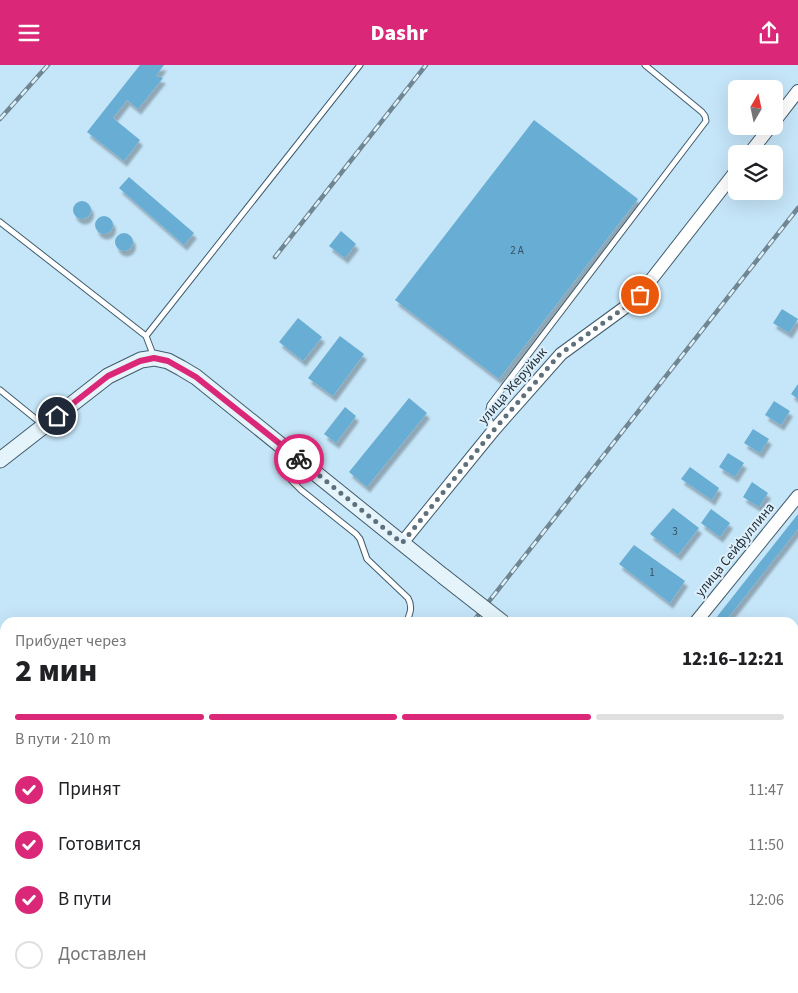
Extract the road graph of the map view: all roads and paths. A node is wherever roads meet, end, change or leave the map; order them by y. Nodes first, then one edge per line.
1 (360, 65) edge
2 (645, 65) edge
3 (798, 91) edge
4 (783, 110) edge
5 (764, 135) edge
6 (756, 145) edge
7 (728, 181) edge
8 (0, 222) edge
9 (146, 336) junction
10 (154, 358) junction
11 (0, 390) edge
12 (44, 426) junction
13 (493, 431) junction
14 (288, 451) junction
15 (0, 460) edge
16 (798, 496) edge
17 (402, 543) junction
18 (409, 617) edge
19 (495, 617) edge
20 (700, 617) edge

1 - 9 lane
2 - 13 lane
3 - 4 street
5 - 6 street
7 - 13 street, улица Жеруйык
8 - 9 lane
9 - 10 lane
10 - 12 main road
10 - 14 main road
11 - 12 lane
12 - 15 main road
13 - 17 street, улица Жеруйык
14 - 17 main road
14 - 18 lane
16 - 20 street, улица Сейфуллина
17 - 19 main road, bridge

